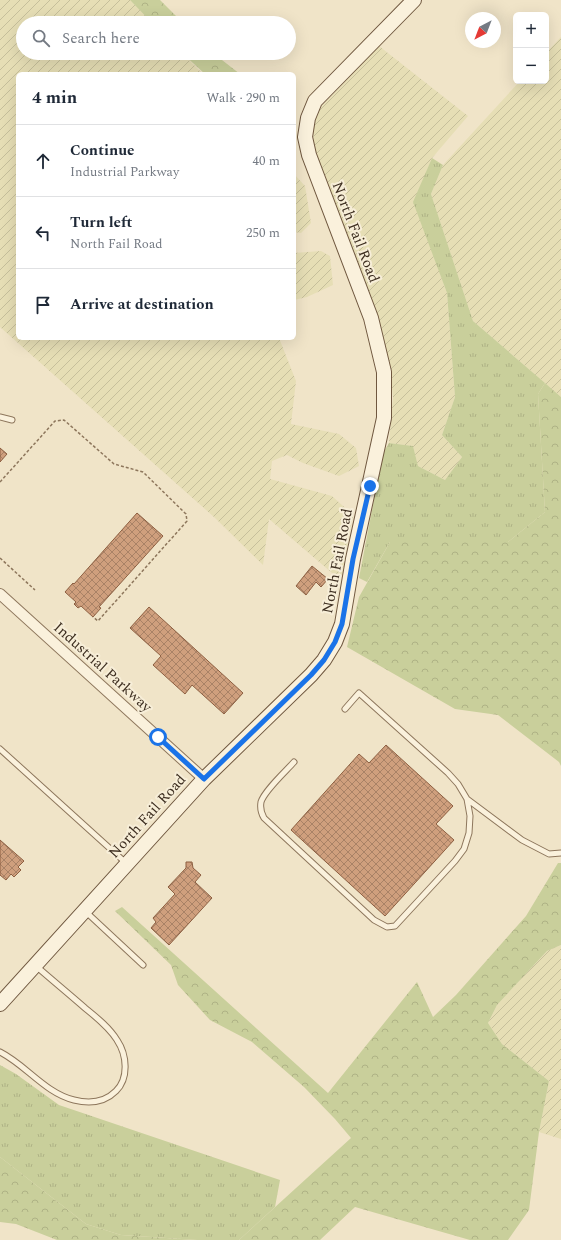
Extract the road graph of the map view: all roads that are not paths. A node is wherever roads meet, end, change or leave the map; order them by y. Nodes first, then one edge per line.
1 (414, 0) edge
2 (0, 417) edge
3 (12, 420) dead end
4 (0, 594) edge
5 (345, 709) dead end
6 (0, 749) edge
7 (294, 762) dead end
8 (204, 779) junction
9 (467, 799) junction
10 (561, 853) edge
11 (127, 864) junction
12 (84, 911) junction
13 (35, 965) junction
14 (143, 965) dead end
15 (0, 1004) edge
16 (0, 1052) edge

1 - 8 street, North Fail Road
2 - 3 lane
4 - 8 street, Industrial Parkway
5 - 9 lane
6 - 11 lane
7 - 9 lane
8 - 11 street, North Fail Road
9 - 10 lane
11 - 12 street, North Fail Road
12 - 13 street, North Fail Road
12 - 14 lane
13 - 15 street, North Fail Road
13 - 16 lane

